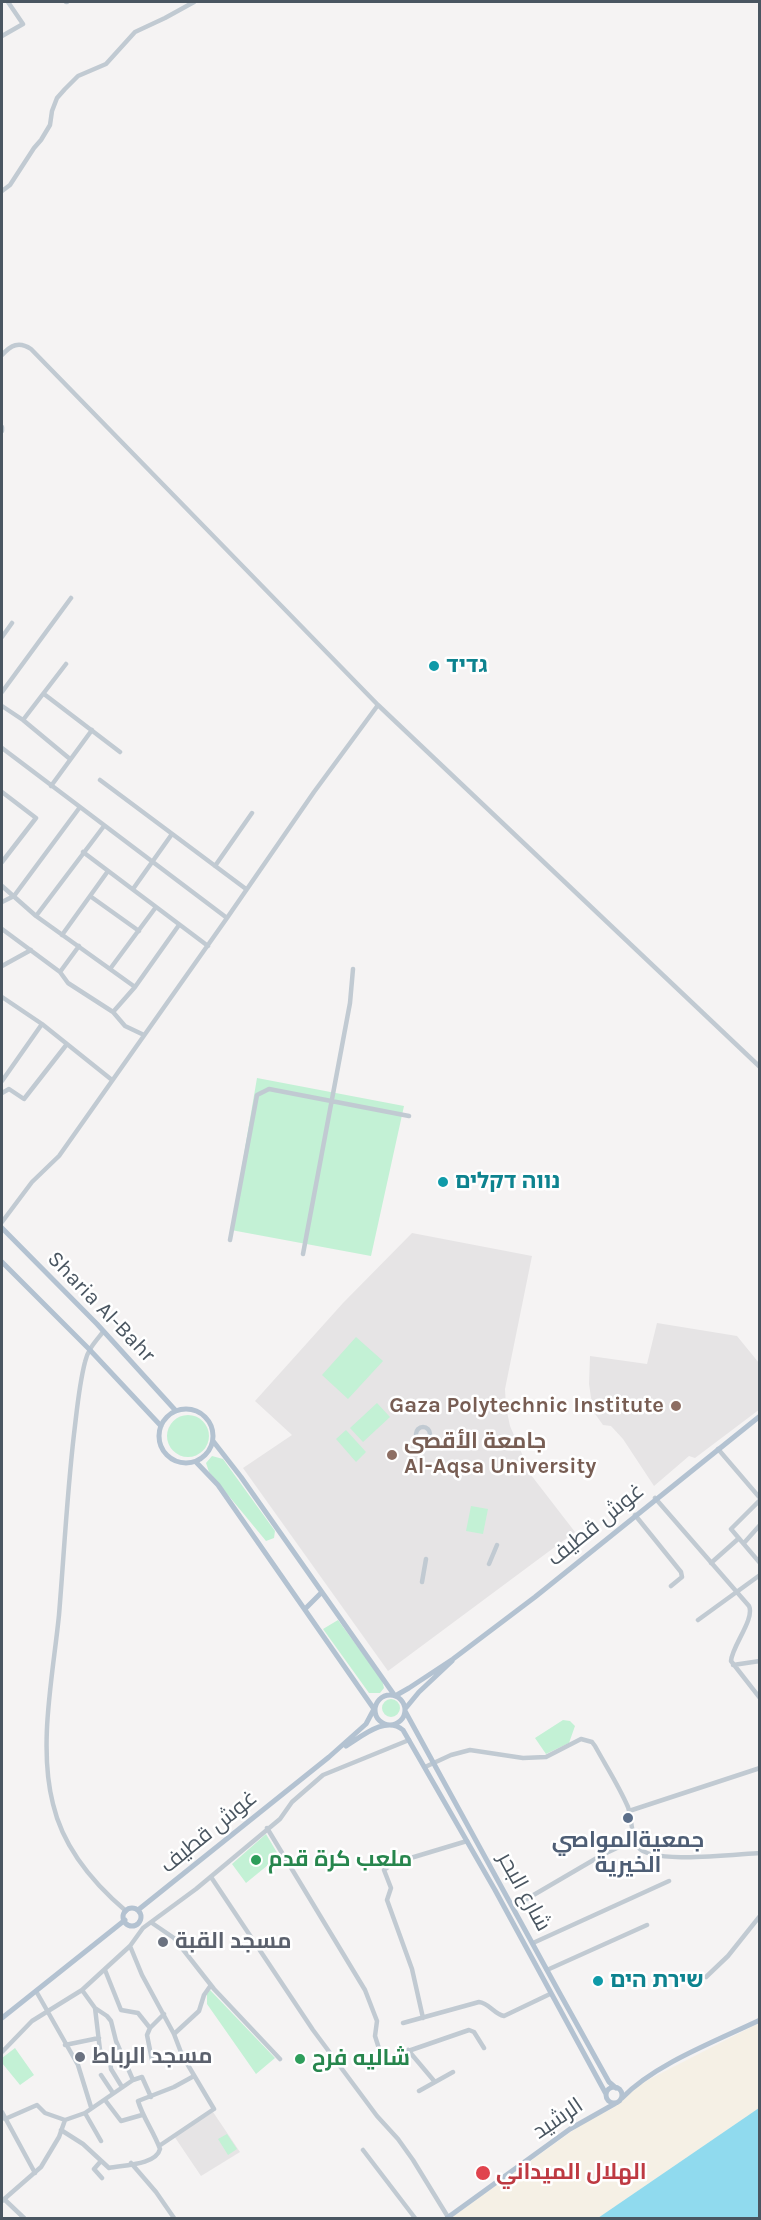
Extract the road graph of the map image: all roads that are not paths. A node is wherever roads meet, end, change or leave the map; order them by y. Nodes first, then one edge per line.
1 (8, 2) edge
2 (194, 2) edge
3 (2, 36) edge
4 (2, 191) edge
5 (2, 355) edge
6 (71, 598) dead end
7 (12, 623) dead end
8 (2, 637) edge
9 (66, 663) dead end
10 (2, 692) edge
11 (44, 694) junction
12 (378, 705) junction
13 (2, 706) edge
14 (23, 720) junction
15 (92, 730) junction
16 (2, 748) edge
17 (120, 752) dead end
18 (70, 759) junction
19 (100, 780) dead end
20 (51, 786) junction
21 (2, 792) edge
22 (80, 807) junction
23 (252, 813) dead end
24 (104, 826) junction
25 (172, 834) junction
26 (84, 852) junction
27 (2, 862) edge
28 (152, 862) junction
29 (215, 866) junction
30 (108, 871) junction
31 (2, 886) edge
32 (133, 889) junction
33 (246, 889) junction
34 (14, 896) junction
35 (90, 896) junction
36 (2, 902) edge
37 (156, 907) junction
38 (36, 916) junction
39 (227, 918) junction
40 (179, 925) junction
41 (2, 929) edge
42 (139, 931) junction
43 (62, 935) junction
44 (79, 946) junction
45 (208, 946) junction
46 (30, 950) junction
47 (2, 966) edge
48 (110, 969) junction
49 (353, 969) dead end
50 (60, 972) junction
51 (135, 987) junction
52 (2, 997) edge
53 (113, 1012) junction
54 (42, 1024) junction
55 (144, 1035) junction
56 (67, 1044) junction
57 (759, 1067) edge
58 (112, 1080) junction
59 (2, 1081) edge
60 (2, 1093) edge
61 (332, 1101) junction
62 (409, 1116) dead end
63 (2, 1222) edge
64 (2, 1228) edge
65 (230, 1240) dead end
66 (303, 1254) dead end
67 (2, 1262) edge
68 (104, 1332) junction
69 (89, 1349) junction
70 (176, 1411) junction
71 (758, 1420) edge
72 (160, 1426) junction
73 (213, 1441) junction
74 (718, 1449) junction
75 (196, 1462) junction
76 (656, 1498) junction
77 (759, 1499) edge
78 (635, 1515) junction
79 (759, 1525) edge
80 (738, 1539) junction
81 (744, 1543) junction
82 (496, 1545) dead end
83 (426, 1559) dead end
84 (711, 1563) junction
85 (759, 1563) edge
86 (489, 1564) dead end
87 (759, 1575) edge
88 (422, 1582) dead end
89 (671, 1586) dead end
90 (322, 1592) junction
91 (737, 1592) junction
92 (306, 1608) junction
93 (698, 1620) dead end
94 (453, 1659) junction
95 (759, 1661) edge
96 (733, 1665) junction
97 (395, 1695) junction
98 (759, 1698) edge
99 (374, 1709) junction
100 (405, 1710) junction
101 (389, 1725) junction
102 (409, 1740) junction
103 (329, 1757) junction
104 (433, 1764) junction
105 (425, 1767) junction
106 (759, 1768) edge
107 (629, 1811) junction
108 (267, 1828) junction
109 (467, 1841) junction
110 (637, 1845) junction
111 (759, 1853) edge
112 (211, 1877) junction
113 (669, 1881) dead end
114 (513, 1907) junction
115 (138, 1910) junction
116 (126, 1911) junction
117 (759, 1916) edge
118 (125, 1920) junction
119 (138, 1923) junction
120 (152, 1923) junction
121 (647, 1925) dead end
122 (143, 1928) junction
123 (533, 1943) junction
124 (130, 1947) junction
125 (105, 1970) junction
126 (547, 1970) junction
127 (706, 1977) dead end
128 (211, 1986) junction
129 (82, 1990) junction
130 (36, 1991) junction
131 (550, 1994) junction
132 (94, 2008) junction
133 (48, 2011) junction
134 (164, 2014) junction
135 (2, 2018) edge
136 (423, 2018) junction
137 (759, 2020) edge
138 (403, 2023) dead end
139 (150, 2028) junction
140 (174, 2034) junction
141 (99, 2038) junction
142 (65, 2045) junction
143 (484, 2048) dead end
144 (408, 2050) junction
145 (2, 2052) edge
146 (280, 2059) dead end
147 (152, 2060) dead end
148 (453, 2072) dead end
149 (100, 2075) dead end
150 (194, 2076) junction
151 (133, 2080) junction
152 (435, 2082) junction
153 (635, 2085) junction
154 (122, 2087) junction
155 (617, 2088) junction
156 (419, 2091) dead end
157 (113, 2093) junction
158 (606, 2095) junction
159 (151, 2097) junction
160 (622, 2098) junction
161 (105, 2100) junction
162 (616, 2103) junction
163 (91, 2108) junction
164 (601, 2110) junction
165 (2, 2112) edge
166 (85, 2113) junction
167 (142, 2115) junction
168 (5, 2120) junction
169 (65, 2120) junction
170 (61, 2130) junction
171 (101, 2141) dead end
172 (159, 2146) junction
173 (363, 2150) dead end
174 (101, 2161) junction
175 (131, 2163) junction
176 (35, 2173) junction
177 (102, 2178) dead end
178 (3, 2200) edge
179 (24, 2218) edge
180 (174, 2218) edge
181 (415, 2218) edge
182 (447, 2218) edge

1 - 3 street
2 - 4 street
5 - 12 street
6 - 10 street
7 - 8 street
9 - 11 street
11 - 14 street
11 - 15 street
12 - 33 street
12 - 57 street
13 - 14 street
14 - 18 street
15 - 17 street
15 - 18 street
16 - 20 street
18 - 20 street
19 - 25 street
20 - 22 street
21 - 27 street
22 - 24 street
22 - 34 street
23 - 29 street
24 - 26 street
24 - 28 street
25 - 28 street
25 - 29 street
26 - 30 street
26 - 38 street
28 - 32 street
28 - 39 street
29 - 33 street
30 - 32 street
30 - 35 street
31 - 34 street
32 - 37 street
33 - 39 street
34 - 36 street
34 - 38 street
35 - 42 street
35 - 43 street
37 - 40 street
37 - 42 street
38 - 43 street
39 - 45 street
40 - 45 street
40 - 51 street
41 - 46 street
42 - 48 street
43 - 44 street
44 - 48 street
44 - 50 street
45 - 55 street
46 - 47 street
46 - 50 street
48 - 51 street
49 - 61 street
50 - 53 street
51 - 53 street
52 - 54 street
53 - 55 street
54 - 56 street
54 - 59 street
55 - 58 street
56 - 58 street
56 - 60 street
58 - 63 street
61 - 62 street
61 - 65 street
61 - 66 street
64 - 68 main road, Sharia Al-Bahr
67 - 69 main road, Sharia Al-Bahr
68 - 69 street
68 - 70 main road, Sharia Al-Bahr
69 - 72 main road, Sharia Al-Bahr
69 - 116 street
70 - 72 main road
70 - 73 main road
71 - 74 main road, غوش قطيف
72 - 75 main road
73 - 75 main road
73 - 90 main road
74 - 76 main road, غوش قطيف
74 - 77 street
75 - 92 main road
76 - 78 main road, غوش قطيف
76 - 84 street
77 - 80 street
78 - 89 street
78 - 94 main road, غوش قطيف
79 - 81 street
80 - 81 street
80 - 84 street
81 - 85 street
82 - 86 street
83 - 88 street
84 - 91 street
87 - 91 street
90 - 92 main road
90 - 97 main road
91 - 93 street
91 - 96 street
92 - 99 main road
94 - 97 main road, غوش قطيف
94 - 100 main road, غوش قطيف
95 - 96 street
96 - 98 street
97 - 99 main road
97 - 100 main road
99 - 101 main road
99 - 103 main road, غوش قطيف
100 - 101 main road
100 - 104 main road, شارع البحر
101 - 102 main road, شارع البحر
101 - 103 main road, غوش قطيف
102 - 105 main road, شارع البحر
102 - 108 street
103 - 115 main road, غوش قطيف
104 - 105 street
104 - 107 street
104 - 114 main road, شارع البحر
105 - 109 main road, شارع البحر
106 - 107 street
107 - 110 street
108 - 112 street
108 - 144 street
109 - 131 main road, شارع البحر
109 - 136 street
110 - 111 street
110 - 114 street
112 - 120 street
112 - 182 street
113 - 123 street
114 - 123 main road, شارع البحر
115 - 116 main road
115 - 119 main road
116 - 118 main road
117 - 127 street
118 - 119 main road
118 - 130 main road
119 - 122 street
120 - 122 street
120 - 128 street
121 - 126 street
122 - 124 street
123 - 126 main road, شارع البحر
124 - 125 street
124 - 134 street
125 - 129 street
125 - 139 street
126 - 155 main road, شارع البحر
128 - 140 street
128 - 146 street
129 - 132 street
129 - 133 street
130 - 133 street
130 - 135 main road
131 - 136 street
131 - 158 main road, شارع البحر
132 - 141 street
132 - 151 street
133 - 142 street
133 - 145 street
134 - 139 street
134 - 140 street
136 - 138 street
137 - 153 main road
139 - 147 street
140 - 150 street
141 - 142 street
141 - 154 street
142 - 163 street
143 - 144 street
144 - 152 street
148 - 152 street
149 - 157 street
150 - 159 street
150 - 172 street
151 - 154 street
151 - 159 street
152 - 156 street
153 - 155 main road
153 - 160 main road
154 - 157 street
155 - 158 main road
155 - 160 main road
157 - 161 street
158 - 162 main road
158 - 164 main road, الرشيد
159 - 167 street
160 - 162 main road
161 - 163 street
161 - 167 street
162 - 164 main road, الرشيد
163 - 166 street
164 - 182 main road, الرشيد
165 - 168 street
166 - 169 street
166 - 171 street
167 - 172 street
168 - 169 street
168 - 176 street
169 - 170 street
170 - 174 street
170 - 176 street
172 - 175 street
173 - 181 street
174 - 175 street
174 - 177 street
175 - 180 street
176 - 178 street
178 - 179 street

